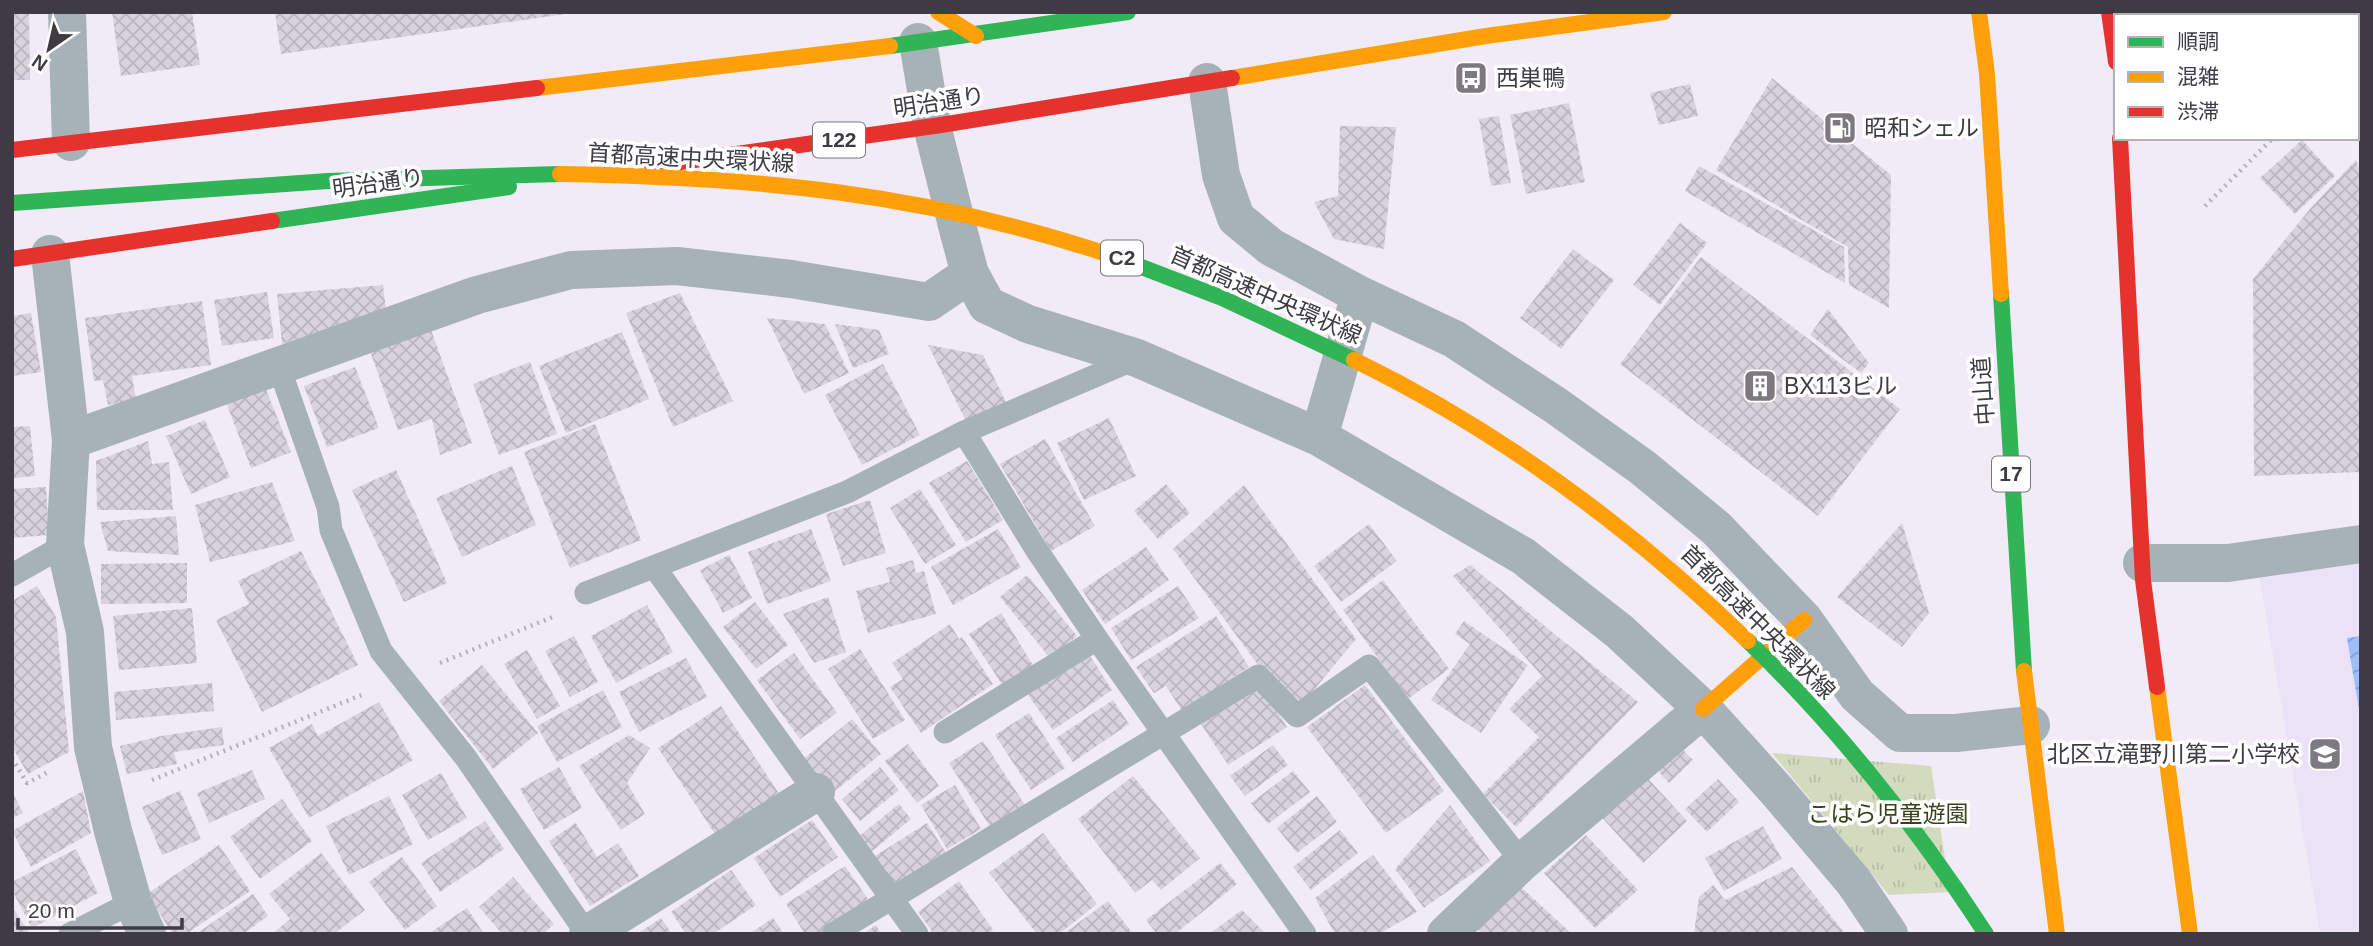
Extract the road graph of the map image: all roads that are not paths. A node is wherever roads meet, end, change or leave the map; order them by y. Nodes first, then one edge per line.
1 (67, 12) edge
2 (1128, 12) edge
3 (1664, 12) edge
4 (1979, 12) edge
5 (2109, 12) edge
6 (928, 27) edge
7 (976, 36) junction
8 (2114, 48) edge
9 (1207, 82) junction
10 (932, 126) junction
11 (2120, 140) edge
12 (72, 142) junction
13 (12, 150) edge
14 (12, 203) edge
15 (12, 216) edge
16 (50, 254) junction
17 (12, 259) edge
18 (970, 274) junction
19 (1360, 295) junction
20 (1137, 358) junction
21 (279, 367) junction
22 (964, 432) junction
23 (1319, 438) junction
24 (71, 440) junction
25 (2361, 544) edge
26 (65, 545) junction
27 (2142, 563) junction
28 (655, 568) junction
29 (12, 575) edge
30 (586, 593) road end
31 (1804, 620) junction
32 (1097, 639) junction
33 (1703, 709) junction
34 (2031, 726) junction
35 (945, 732) dead end
36 (1162, 734) junction
37 (816, 792) junction
38 (1522, 862) junction
39 (891, 897) junction
40 (140, 918) edge
41 (70, 934) edge
42 (588, 934) edge
43 (834, 934) edge
44 (917, 934) edge
45 (1305, 934) edge
46 (1446, 934) edge
47 (1889, 934) edge
48 (1969, 934) edge
49 (1986, 934) edge
50 (2057, 934) edge
51 (2190, 934) edge

1 - 12 street
2 - 7 main road
3 - 9 main road, 明治通り / 122
4 - 34 main road, 中山道 / 17
5 - 8 main road
6 - 7 main road
6 - 7 main road
6 - 10 street
6 - 12 main road
9 - 10 main road, 明治通り / 122
9 - 19 street
10 - 16 main road, 明治通り / 122
10 - 18 street
11 - 27 main road
12 - 13 main road
14 - 49 main road, 首都高速中央環状線 / C2, bridge
15 - 48 main road, 首都高速中央環状線 / C2
16 - 17 main road, 明治通り / 122
16 - 24 street
18 - 20 street
18 - 21 street
19 - 23 street
19 - 31 street
20 - 22 lane
20 - 23 street
21 - 24 street
21 - 42 lane
22 - 28 lane
22 - 32 lane
23 - 33 street
24 - 26 street
25 - 27 street
26 - 29 lane
26 - 40 street
27 - 51 main road
28 - 30 lane
28 - 37 lane
31 - 33 main road
31 - 34 street
32 - 35 lane
32 - 36 lane
33 - 38 street
33 - 47 street
34 - 50 main road, 中山道 / 17
36 - 38 lane
36 - 39 lane
36 - 45 lane
37 - 39 lane
37 - 42 street
38 - 46 street
39 - 43 lane
39 - 44 lane
40 - 41 lane

